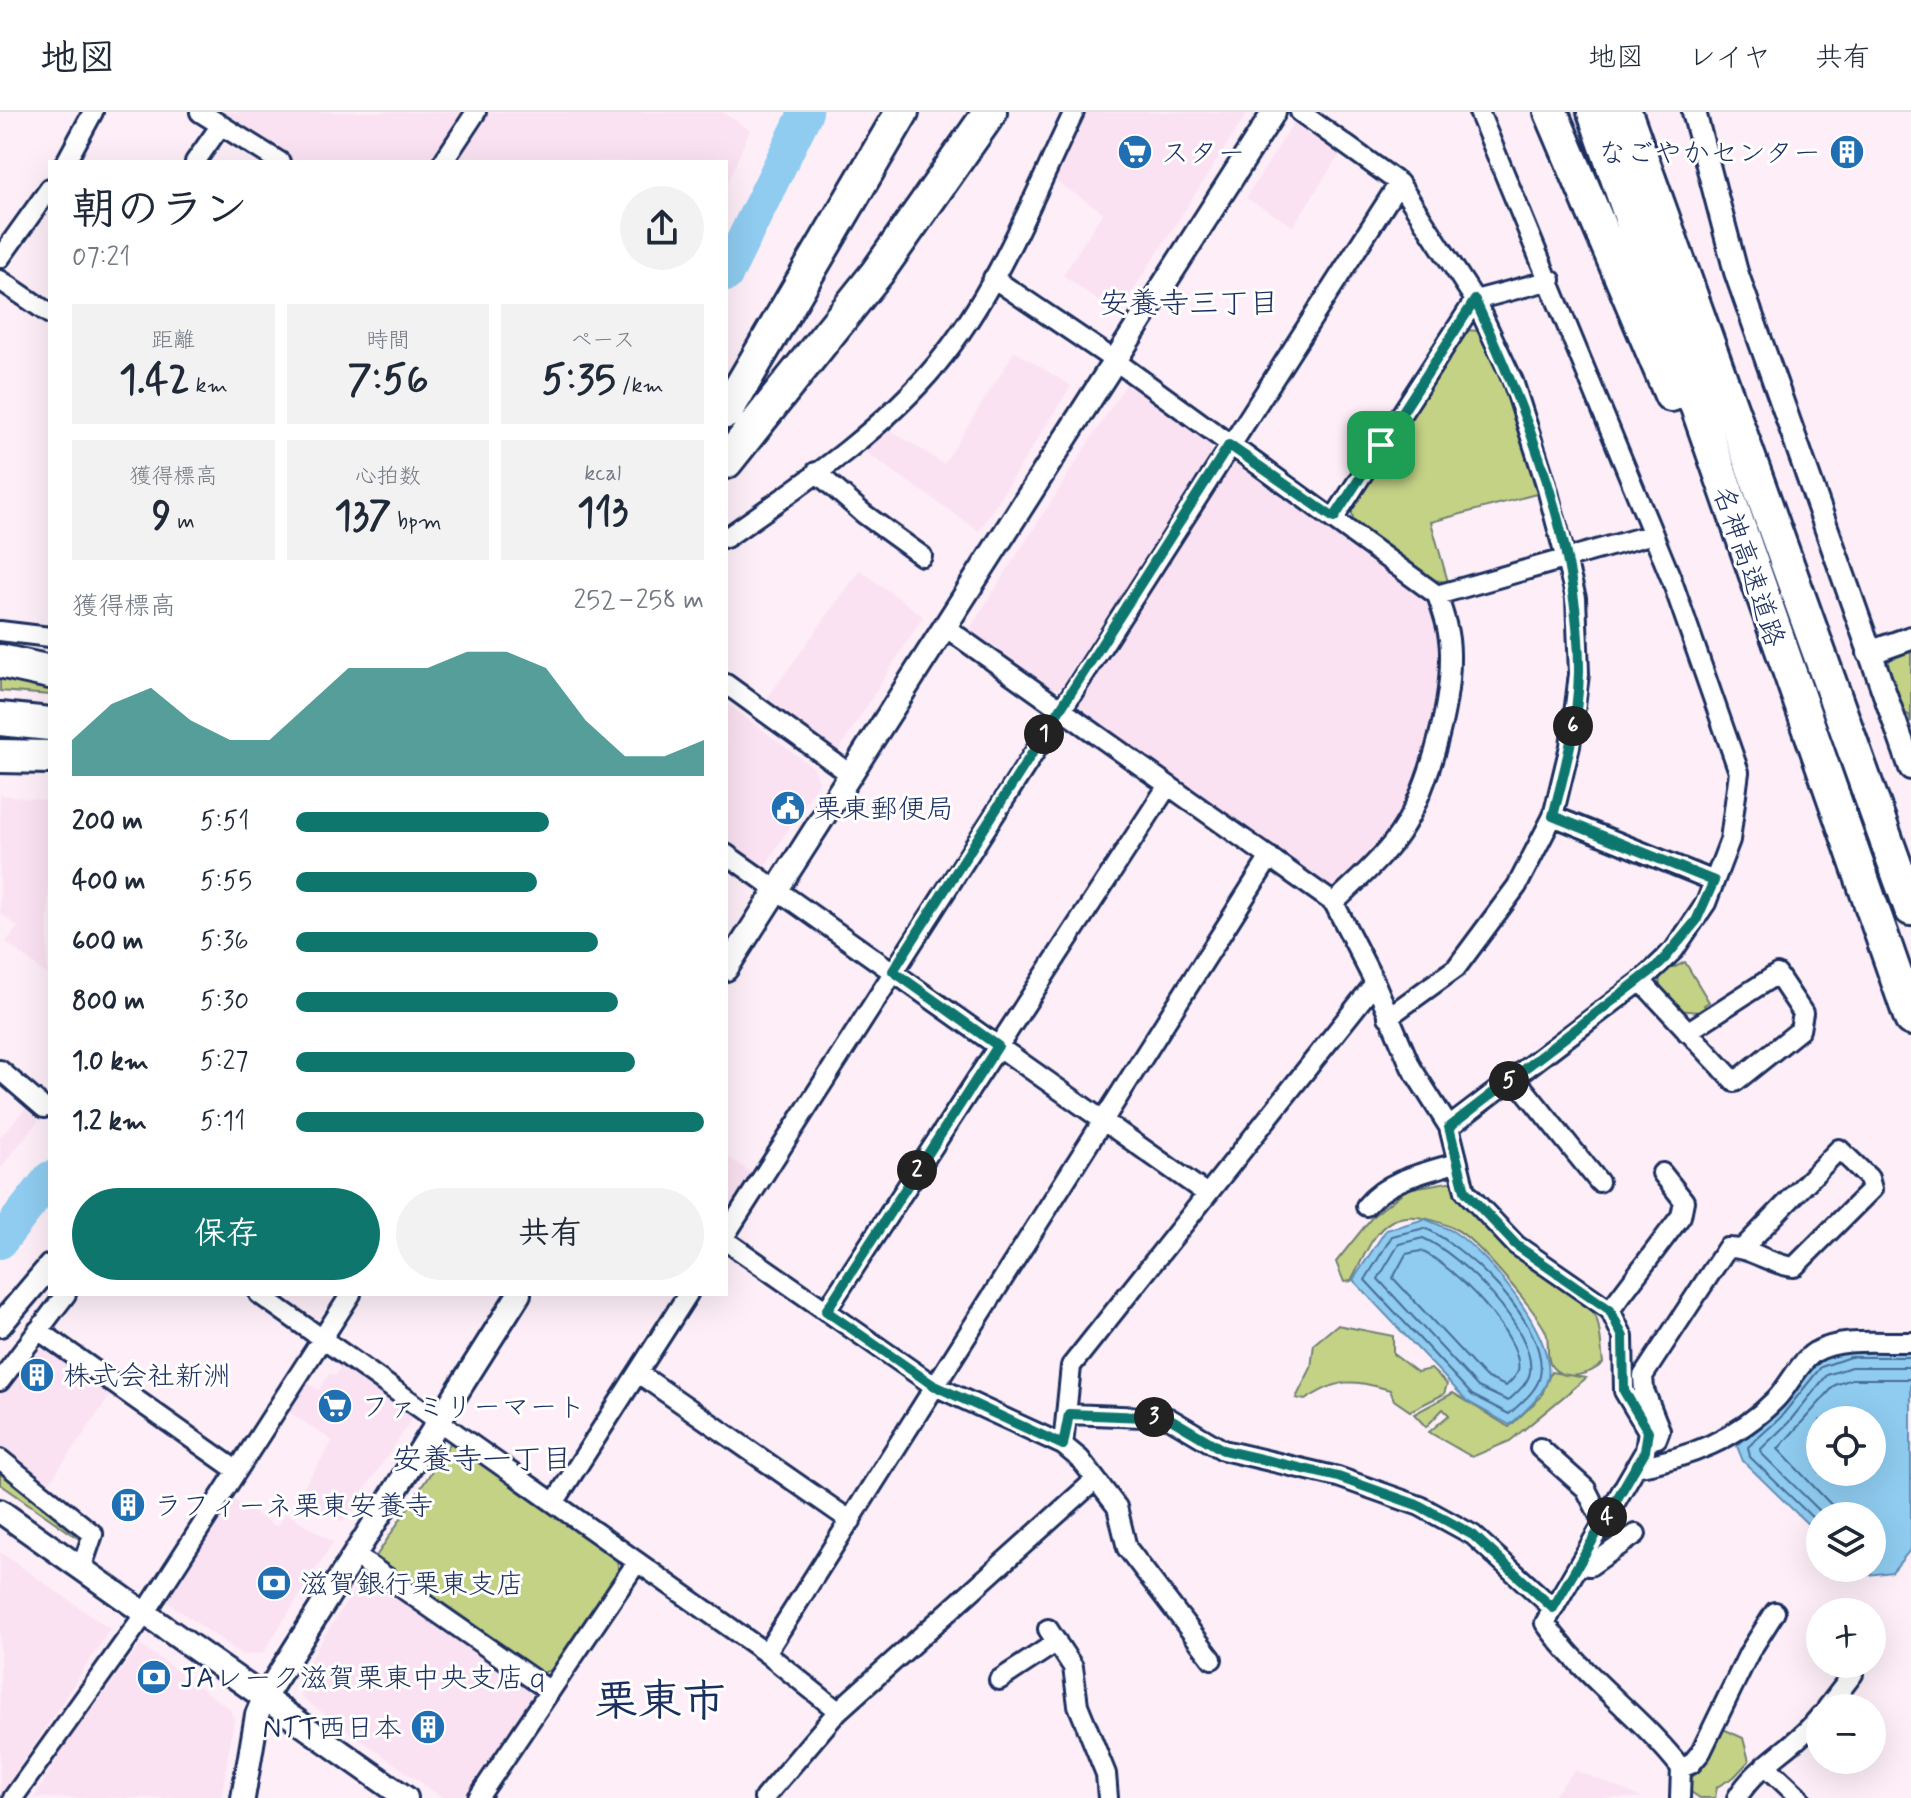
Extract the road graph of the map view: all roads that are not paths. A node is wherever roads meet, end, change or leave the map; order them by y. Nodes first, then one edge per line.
1 (93, 112) edge
2 (200, 112) edge
3 (476, 112) edge
4 (902, 112) edge
5 (990, 112) edge
6 (1074, 112) edge
7 (1274, 112) edge
8 (1300, 112) edge
9 (1479, 112) edge
10 (1551, 112) edge
11 (1594, 112) edge
12 (1625, 112) edge
13 (1694, 112) edge
14 (221, 125) junction
15 (67, 160) edge
16 (196, 160) edge
17 (277, 160) edge
18 (444, 160) edge
19 (1399, 183) junction
20 (48, 191) edge
21 (0, 258) edge
22 (993, 278) junction
23 (0, 280) edge
24 (1551, 280) junction
25 (1475, 300) junction
26 (48, 313) edge
27 (1117, 362) junction
28 (728, 409) edge
29 (1229, 445) junction
30 (728, 459) edge
31 (816, 472) junction
32 (1334, 518) junction
33 (1653, 534) junction
34 (728, 537) edge
35 (922, 556) dead end
36 (1565, 557) junction
37 (1437, 595) junction
38 (945, 627) junction
39 (0, 631) edge
40 (48, 637) edge
41 (1911, 638) edge
42 (1869, 653) junction
43 (1783, 660) junction
44 (0, 661) edge
45 (48, 672) edge
46 (728, 685) edge
47 (0, 701) edge
48 (48, 706) edge
49 (1061, 707) junction
50 (0, 719) edge
51 (48, 724) edge
52 (0, 756) edge
53 (48, 757) edge
54 (1911, 768) edge
55 (850, 774) junction
56 (1167, 787) junction
57 (1553, 816) junction
58 (728, 855) edge
59 (1270, 857) junction
60 (1714, 881) junction
61 (776, 890) junction
62 (1334, 903) junction
63 (1911, 909) edge
64 (728, 966) edge
65 (893, 971) junction
66 (1641, 981) junction
67 (1375, 983) junction
68 (1388, 1017) junction
69 (1911, 1019) edge
70 (1687, 1032) junction
71 (998, 1046) junction
72 (0, 1070) edge
73 (1514, 1077) junction
74 (44, 1108) dead end
75 (1101, 1121) junction
76 (1449, 1127) junction
77 (1456, 1163) junction
78 (1662, 1173) dead end
79 (1599, 1182) dead end
80 (1207, 1194) junction
81 (1366, 1206) dead end
82 (728, 1231) edge
83 (728, 1242) edge
84 (1744, 1247) junction
85 (48, 1268) edge
86 (64, 1296) edge
87 (262, 1296) edge
88 (350, 1296) edge
89 (518, 1296) edge
90 (687, 1296) edge
91 (1610, 1310) junction
92 (826, 1311) junction
93 (0, 1325) edge
94 (38, 1330) junction
95 (322, 1339) junction
96 (1911, 1342) edge
97 (638, 1373) junction
98 (0, 1381) edge
99 (933, 1385) junction
100 (1069, 1414) junction
101 (438, 1422) junction
102 (1648, 1441) junction
103 (1063, 1445) junction
104 (1540, 1448) dead end
105 (0, 1459) edge
106 (1635, 1467) junction
107 (236, 1470) junction
108 (1094, 1481) junction
109 (554, 1503) junction
110 (0, 1511) edge
111 (851, 1521) junction
112 (1603, 1523) junction
113 (1636, 1534) dead end
114 (353, 1554) junction
115 (637, 1562) junction
116 (1580, 1565) junction
117 (81, 1569) junction
118 (1553, 1608) junction
119 (1775, 1612) dead end
120 (144, 1615) junction
121 (766, 1653) junction
122 (1212, 1659) dead end
123 (1850, 1678) edge
124 (999, 1680) dead end
125 (550, 1691) junction
126 (1838, 1694) edge
127 (264, 1698) junction
128 (838, 1711) junction
129 (1806, 1734) edge
130 (1765, 1765) junction
131 (1681, 1768) junction
132 (13, 1798) edge
133 (243, 1798) edge
134 (406, 1798) edge
135 (478, 1798) edge
136 (764, 1798) edge
137 (1108, 1798) edge
138 (1680, 1798) edge
139 (1737, 1798) edge
140 (1800, 1798) edge

1 - 15 street
2 - 14 street
3 - 18 street
4 - 28 highway
5 - 30 highway
6 - 22 street
7 - 27 street
8 - 19 street
9 - 24 street
10 - 43 highway
11 - 43 highway, 名神高速道路
12 - 63 highway, 名神高速道路
13 - 42 street
14 - 16 street
14 - 17 street
19 - 25 street
19 - 29 street
20 - 21 street
22 - 27 street
22 - 31 street
23 - 26 street
24 - 25 street
24 - 33 street
25 - 32 street
25 - 36 street
27 - 29 street
27 - 38 street
29 - 32 street
29 - 49 street
31 - 34 street
31 - 35 street
32 - 37 street
33 - 36 street
33 - 60 street
36 - 37 street
36 - 57 street
37 - 62 street
38 - 49 street
38 - 55 street
39 - 40 street
41 - 42 street
42 - 54 street
43 - 69 highway, 名神高速道路
44 - 45 highway
46 - 55 street
47 - 48 highway
49 - 56 street
49 - 65 street
50 - 51 highway
52 - 53 highway
55 - 61 street
56 - 59 street
56 - 71 street
57 - 60 street
57 - 68 street
58 - 61 street
59 - 62 street
59 - 75 street
60 - 66 street
61 - 64 street
61 - 65 street
62 - 67 street
65 - 71 street
65 - 82 street
66 - 70 street
66 - 73 street
67 - 68 street
67 - 80 street
68 - 76 street
70 - 70 street
71 - 75 street
71 - 92 street
72 - 74 street
73 - 76 street
73 - 79 street
75 - 80 street
75 - 99 street
76 - 77 street
77 - 81 street
77 - 91 street
78 - 91 street
80 - 100 street
83 - 92 street
84 - 84 street
84 - 102 street
85 - 93 street
86 - 94 street
87 - 95 street
88 - 95 street
89 - 101 street
90 - 97 street
91 - 102 street
92 - 99 street
94 - 98 street
94 - 107 street
95 - 101 street
95 - 107 street
96 - 106 street
97 - 109 street
97 - 111 street
99 - 103 street
99 - 111 street
100 - 103 street
100 - 118 street
101 - 109 street
101 - 114 street
102 - 106 street
103 - 108 street
104 - 112 street
105 - 117 street
106 - 112 street
107 - 120 street
108 - 122 street
108 - 128 street
109 - 115 street
110 - 117 street
111 - 121 street
112 - 116 street
113 - 116 street
114 - 125 street
114 - 127 street
115 - 121 street
115 - 125 street
116 - 118 street
117 - 120 street
118 - 131 street
119 - 131 street
120 - 127 street
120 - 132 street
121 - 128 street
123 - 126 street
124 - 137 street
125 - 135 street
127 - 133 street
127 - 134 street
128 - 136 street
129 - 130 street
130 - 139 street
130 - 140 street
131 - 138 street

